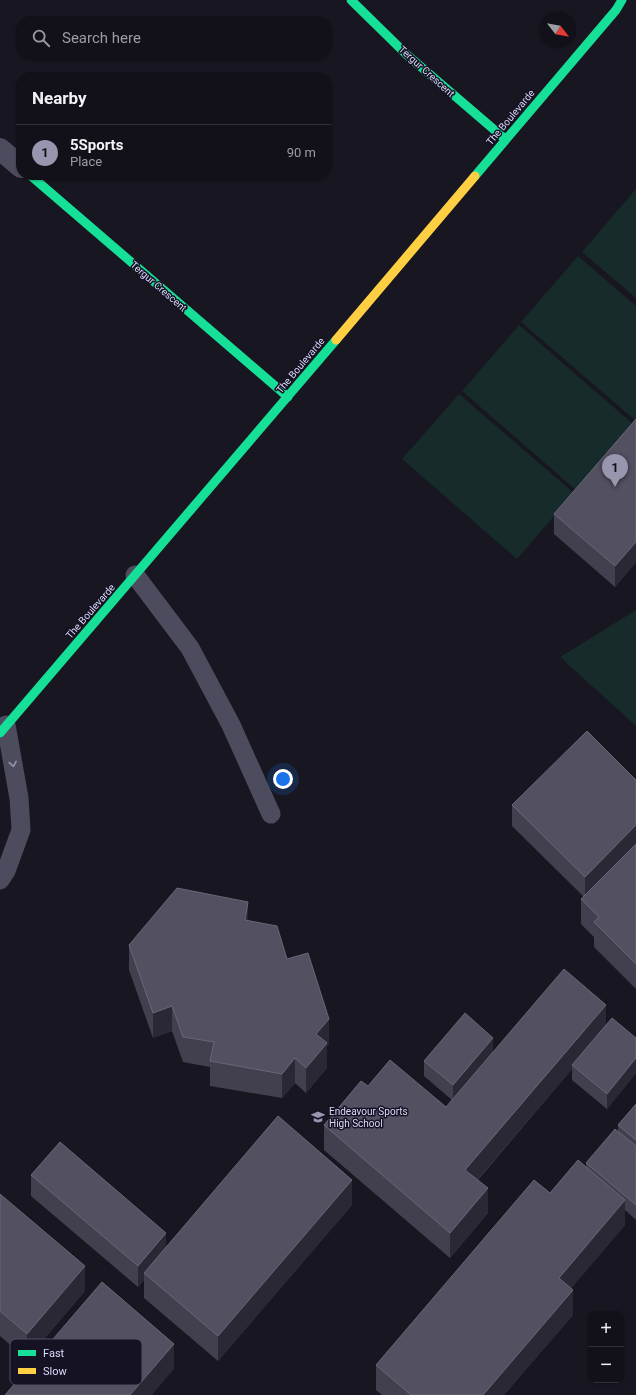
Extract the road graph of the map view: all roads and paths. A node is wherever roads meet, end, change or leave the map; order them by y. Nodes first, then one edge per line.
1 (351, 0) edge
2 (625, 2) edge
3 (505, 139) junction
4 (0, 149) edge
5 (16, 163) edge
6 (36, 180) edge
7 (288, 397) junction
8 (135, 575) junction
9 (3, 729) edge
10 (271, 814) dead end
11 (0, 880) edge

1 - 3 main road, Tergur Crescent
2 - 3 main road, The Boulevarde
3 - 7 main road, The Boulevarde
4 - 5 street
6 - 7 main road, Tergur Crescent
7 - 8 main road, The Boulevarde
8 - 9 main road, The Boulevarde
8 - 10 lane
9 -> 11 lane

